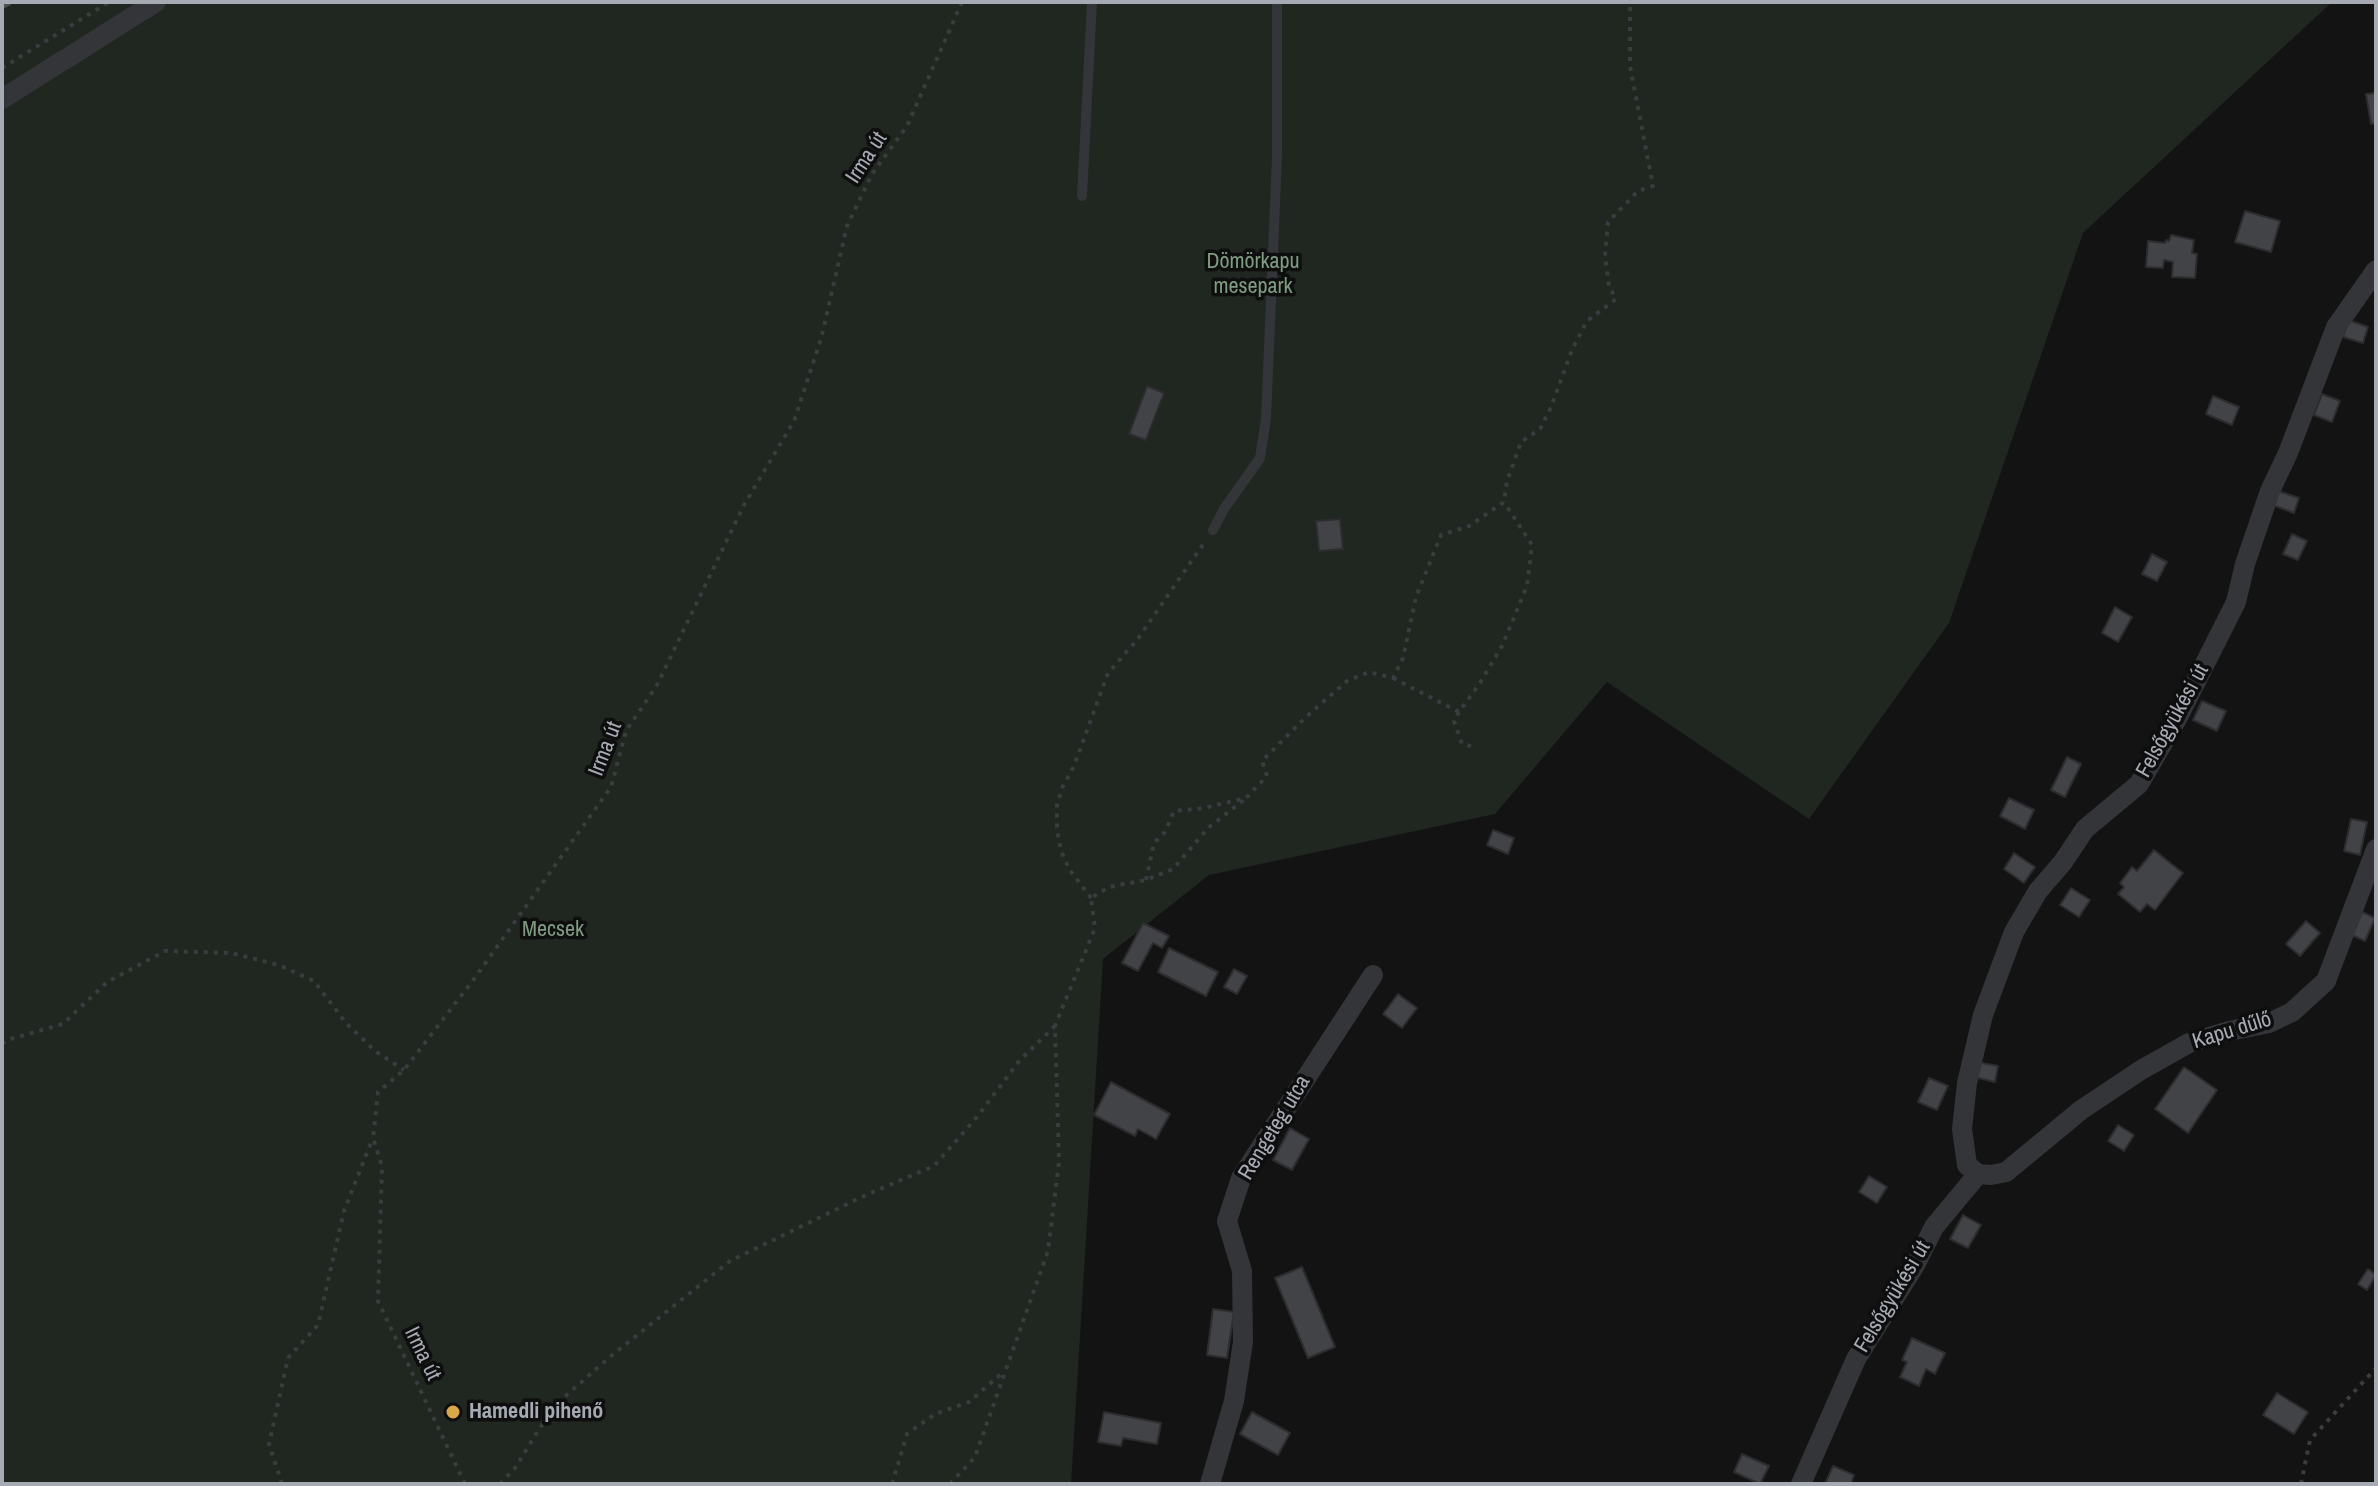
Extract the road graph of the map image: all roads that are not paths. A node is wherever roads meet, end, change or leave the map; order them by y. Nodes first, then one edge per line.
1 (156, 2) edge
2 (1092, 2) edge
3 (1277, 2) edge
4 (2, 99) edge
5 (1082, 196) dead end
6 (2376, 270) edge
7 (1213, 530) road end
8 (2376, 849) edge
9 (1373, 975) dead end
10 (1978, 1174) junction
11 (1210, 1484) edge
12 (1801, 1484) edge

1 - 4 street
2 - 5 lane
3 - 7 lane
6 - 10 street, Felsőgyükési út
8 - 10 street, Kapu dűlő
9 - 11 street, Rengeteg utca
10 - 12 street, Felsőgyükési út

